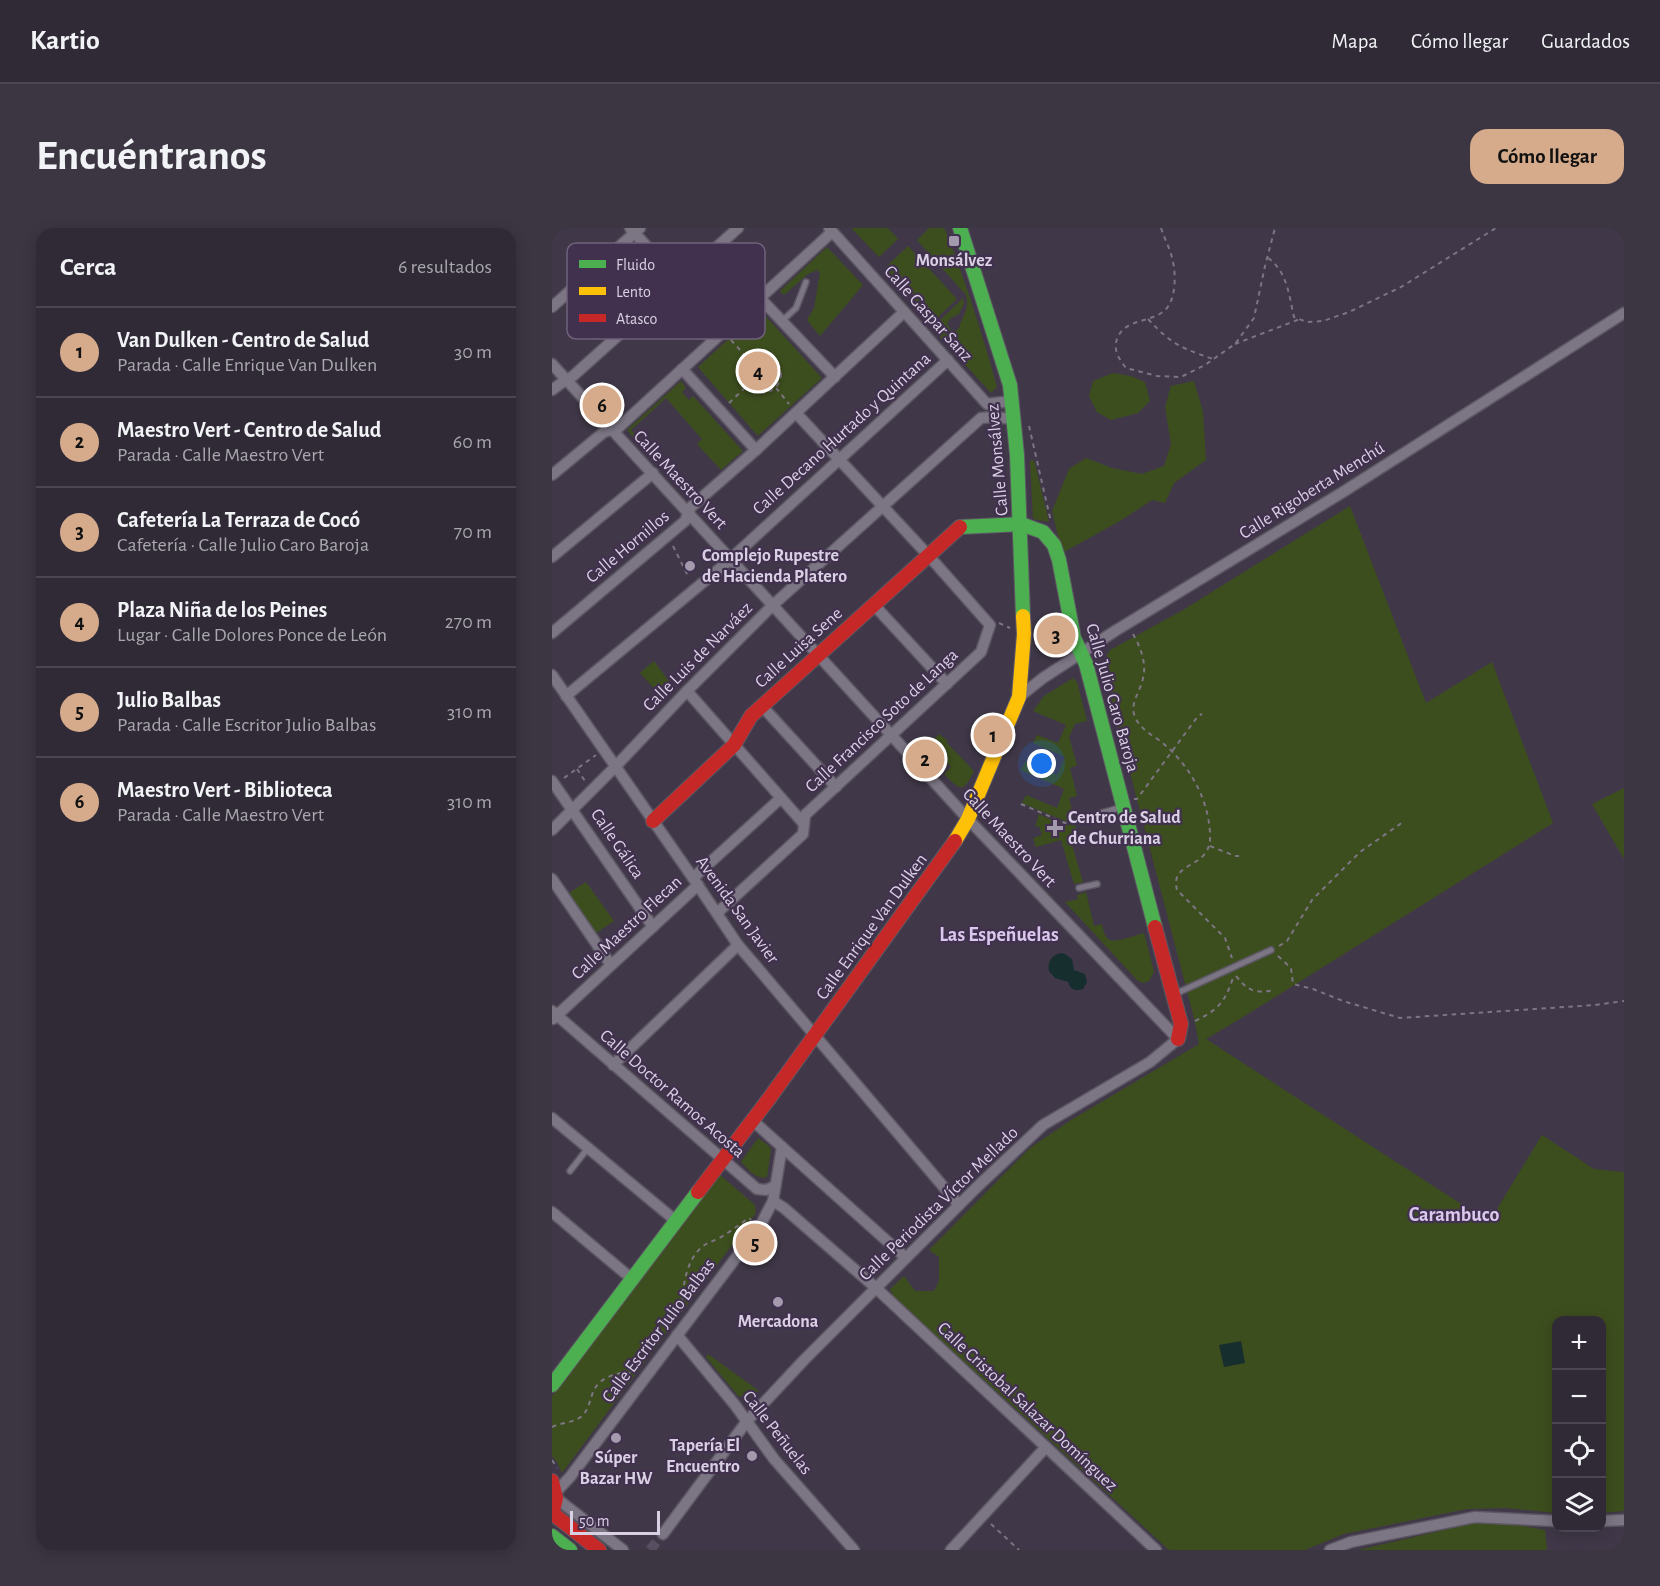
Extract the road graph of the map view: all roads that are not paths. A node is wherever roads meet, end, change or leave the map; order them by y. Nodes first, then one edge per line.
1 (738, 228) edge
2 (960, 228) edge
3 (635, 230) edge
4 (830, 230) edge
5 (621, 243) edge
6 (646, 243) edge
7 (722, 243) edge
8 (806, 282) dead end
9 (567, 293) edge
10 (765, 293) edge
11 (765, 303) edge
12 (552, 307) edge
13 (904, 312) junction
14 (1624, 313) edge
15 (782, 321) junction
16 (615, 339) edge
17 (719, 339) edge
18 (948, 360) junction
19 (552, 364) edge
20 (682, 369) junction
21 (835, 377) junction
22 (566, 380) junction
23 (552, 390) edge
24 (1011, 401) junction
25 (987, 404) junction
26 (796, 413) junction
27 (981, 418) junction
28 (1013, 419) junction
29 (611, 430) junction
30 (756, 450) junction
31 (839, 459) junction
32 (653, 473) junction
33 (552, 475) edge
34 (883, 507) junction
35 (688, 513) junction
36 (1021, 524) junction
37 (928, 555) junction
38 (552, 557) edge
39 (730, 558) junction
40 (773, 605) junction
41 (874, 605) junction
42 (552, 633) edge
43 (1081, 653) junction
44 (818, 655) junction
45 (552, 675) edge
46 (947, 684) junction
47 (687, 691) junction
48 (566, 696) junction
49 (1019, 697) junction
50 (762, 706) junction
51 (891, 735) junction
52 (734, 745) junction
53 (615, 767) junction
54 (553, 783) edge
55 (836, 787) junction
56 (781, 798) junction
57 (1123, 805) junction
58 (573, 810) junction
59 (1098, 814) dead end
60 (968, 819) junction
61 (653, 821) junction
62 (804, 824) junction
63 (552, 830) edge
64 (552, 879) edge
65 (695, 881) junction
66 (1097, 884) dead end
67 (1079, 888) dead end
68 (717, 913) junction
69 (653, 927) junction
70 (738, 945) junction
71 (1272, 950) road end
72 (611, 965) junction
73 (1174, 995) junction
74 (554, 1016) edge
75 (816, 1035) junction
76 (1178, 1039) junction
77 (613, 1065) junction
78 (552, 1118) edge
79 (752, 1120) junction
80 (782, 1147) junction
81 (588, 1148) junction
82 (723, 1158) junction
83 (570, 1171) dead end
84 (775, 1186) junction
85 (773, 1201) junction
86 (960, 1205) junction
87 (552, 1212) edge
88 (676, 1221) junction
89 (906, 1258) junction
90 (632, 1279) junction
91 (876, 1288) junction
92 (677, 1335) junction
93 (552, 1385) edge
94 (747, 1421) junction
95 (1046, 1447) junction
96 (554, 1490) edge
97 (552, 1514) edge
98 (1624, 1520) edge
99 (1552, 1521) edge
100 (1606, 1521) edge
101 (663, 1534) tunnel mouth
102 (552, 1536) edge
103 (570, 1550) edge
104 (599, 1550) edge
105 (623, 1550) edge
106 (854, 1550) edge
107 (951, 1550) edge
108 (1156, 1550) edge
109 (1330, 1550) edge

1 - 7 street
2 - 24 street, Calle Monsálvez
3 - 5 street
3 - 6 street
4 - 10 street
4 - 13 street, Calle Gaspar Sanz
8 - 15 lane
9 - 12 street
11 - 15 street
13 - 18 street, Calle Gaspar Sanz
13 - 21 street, Calle Hornillos
14 - 43 street, Calle Rigoberta Menchú
15 - 21 street
16 - 22 street
17 - 20 street
18 - 25 street, Calle Gaspar Sanz
18 - 31 street, Calle Decano Hurtado y Quintana
19 - 22 street, Calle Maestro Vert
20 - 29 street
20 - 30 street
21 - 26 street, Calle Hornillos
22 - 23 street
22 - 29 street, Calle Maestro Vert
24 - 25 street
24 - 28 street, Calle Monsálvez
25 - 27 street, Calle Luis de Narváez
26 - 30 street, Calle Hornillos
26 - 31 street
27 - 28 street
27 - 34 street, Calle Luis de Narváez
28 - 36 street, Calle Monsálvez
29 - 32 street, Calle Maestro Vert
29 - 33 street
30 - 35 street, Calle Hornillos
31 - 34 street
31 - 39 street, Calle Decano Hurtado y Quintana
32 - 35 street, Calle Maestro Vert
32 - 38 street
34 - 37 street
34 - 40 street, Calle Luis de Narváez
35 - 39 street, Calle Maestro Vert
35 - 42 street, Calle Hornillos
36 - 37 street, Calle Luisa Sene
36 - 43 street, Calle Julio Caro Baroja
36 - 49 street, Calle Monsálvez
37 - 41 street, Calle Luisa Sene
37 - 46 street, Calle Francisco Soto de Langa
39 - 40 street, Calle Maestro Vert
39 - 48 street, Calle Decano Hurtado y Quintana
40 - 44 street, Calle Maestro Vert
40 - 47 street, Calle Luis de Narváez
41 - 44 street, Calle Luisa Sene
41 - 46 street
43 - 49 street, Calle Rigoberta Menchú
43 - 57 street, Calle Julio Caro Baroja
44 - 50 street, Calle Luisa Sene
44 - 51 street, Calle Maestro Vert
45 - 48 street, Avenida San Javier
46 - 51 street, Calle Francisco Soto de Langa
47 - 52 street
47 - 53 street, Calle Luis de Narváez
48 - 53 street, Avenida San Javier
49 - 60 street, Calle Enrique Van Dulken
50 - 52 street, Calle Luisa Sene
50 - 55 street
51 - 55 street, Calle Francisco Soto de Langa
51 - 60 street, Calle Maestro Vert
52 - 56 street
52 - 61 street, Calle Luisa Sene
53 - 58 street, Calle Luis de Narváez
53 - 61 street, Avenida San Javier
54 - 58 street, Calle Gálica
55 - 62 street, Calle Francisco Soto de Langa
56 - 62 street
56 - 65 street, Calle Maestro Flecan
57 - 59 lane
57 - 73 street, Calle Julio Caro Baroja
58 - 63 street, Calle Luis de Narváez
58 - 69 street, Calle Gálica
60 - 75 street, Calle Enrique Van Dulken
60 - 76 street, Calle Maestro Vert
61 - 65 street, Avenida San Javier
62 - 68 street, Calle Francisco Soto de Langa
64 - 72 street
65 - 68 street, Avenida San Javier
65 - 69 street, Calle Maestro Flecan
66 - 67 lane
68 - 70 street, Avenida San Javier
69 - 72 street, Calle Maestro Flecan
70 - 75 street, Avenida San Javier
70 - 77 street
71 - 73 lane
72 - 74 street, Calle Maestro Flecan
73 - 76 street, Calle Julio Caro Baroja
74 - 77 street, Calle Doctor Ramos Acosta
75 - 79 street, Calle Enrique Van Dulken
75 - 86 street, Avenida San Javier
76 - 86 street, Calle Periodista Víctor Mellado
77 - 82 street, Calle Doctor Ramos Acosta
78 - 81 street
79 - 80 street
79 - 82 street, Calle Enrique Van Dulken
80 - 84 street, Calle Escritor Julio Balbas
80 - 89 street
81 - 83 lane
81 - 88 street
82 - 84 street, Calle Doctor Ramos Acosta
82 - 88 street, Calle Enrique Van Dulken
84 - 85 street, Calle Escritor Julio Balbas
85 - 91 street
85 - 92 street, Calle Escritor Julio Balbas
86 - 89 street, Calle Periodista Víctor Mellado
87 - 90 street
88 - 90 street, Calle Enrique Van Dulken
89 - 91 street, Calle Periodista Víctor Mellado
90 - 93 street, Calle Enrique Van Dulken
91 - 94 street, Calle Periodista Víctor Mellado
91 - 95 street, Calle Cristobal Salazar Domínguez
92 - 94 street, Calle Peñuelas
92 - 96 street, Calle Escritor Julio Balbas
94 - 101 street, Calle Periodista Víctor Mellado
94 - 106 street, Calle Peñuelas
95 - 107 street
95 - 108 street, Calle Cristobal Salazar Domínguez
96 - 97 street
96 - 105 street
97 - 104 street
98 - 100 street
99 - 109 street
102 - 103 street

